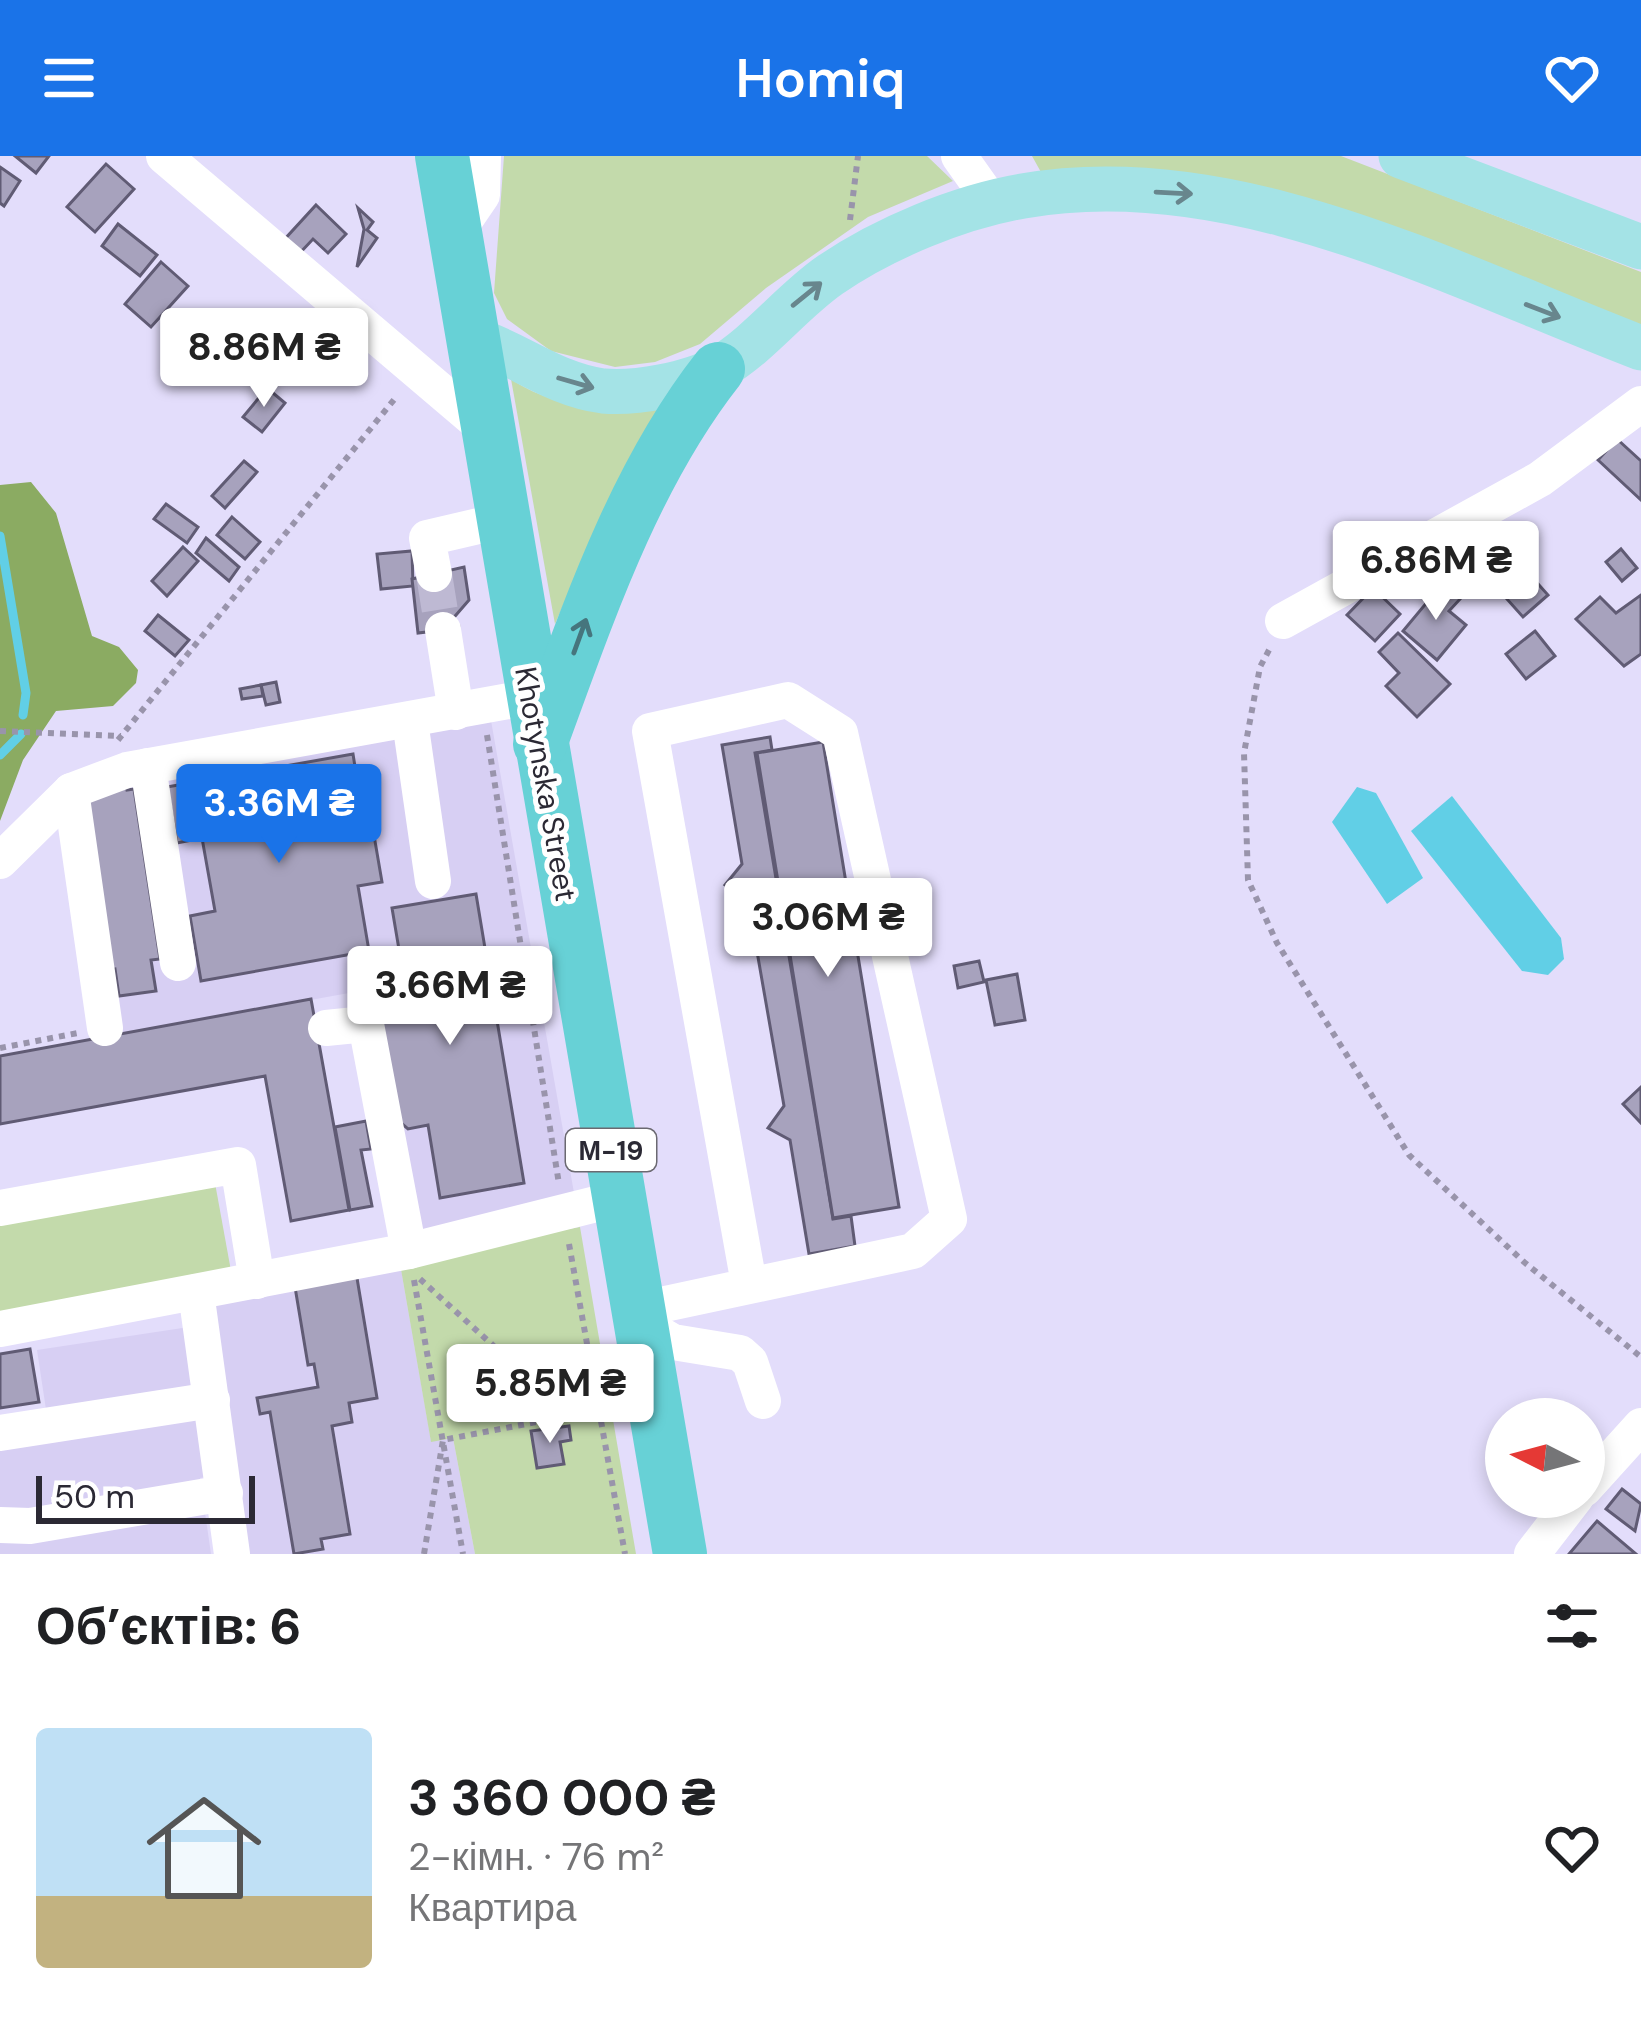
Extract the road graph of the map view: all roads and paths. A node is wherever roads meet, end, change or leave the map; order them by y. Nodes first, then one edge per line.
1 (164, 156) edge
2 (442, 156) edge
3 (483, 156) edge
4 (858, 156) edge
5 (959, 156) edge
6 (1401, 156) edge
7 (1009, 185) edge
8 (454, 236) junction
9 (847, 242) dead end
10 (1641, 247) edge
11 (470, 338) junction
12 (1641, 348) edge
13 (718, 369) junction
14 (419, 372) junction
15 (1641, 404) edge
16 (484, 427) junction
17 (500, 521) junction
18 (434, 574) tunnel mouth
19 (1283, 621) joint
20 (443, 630) tunnel mouth
21 (502, 716) junction
22 (410, 721) junction
23 (0, 731) edge
24 (122, 736) junction
25 (148, 766) junction
26 (71, 790) junction
27 (0, 861) edge
28 (433, 881) dead end
29 (178, 963) dead end
30 (105, 1028) joint
31 (326, 1028) dead end
32 (0, 1048) edge
33 (620, 1198) junction
34 (0, 1208) edge
35 (563, 1208) junction
36 (409, 1251) junction
37 (257, 1281) junction
38 (749, 1284) junction
39 (196, 1292) junction
40 (638, 1316) junction
41 (0, 1329) edge
42 (1641, 1357) edge
43 (212, 1400) junction
44 (763, 1401) dead end
45 (599, 1410) junction
46 (1641, 1426) edge
47 (0, 1433) edge
48 (443, 1439) junction
49 (1605, 1466) edge
50 (225, 1493) junction
51 (1560, 1518) edge
52 (0, 1525) edge
53 (232, 1554) edge
54 (424, 1554) edge
55 (464, 1554) edge
56 (625, 1554) edge
57 (680, 1554) edge
58 (1532, 1554) edge

1 - 14 street
2 - 8 highway, Khotynska Street / М-19
3 - 8 street
4 - 9 path
5 - 7 street
6 - 10 main road
7 -> 12 main road
13 -> 7 main road
8 - 11 highway, Khotynska Street / М-19
11 -> 13 main road
11 - 16 highway, Khotynska Street / М-19
21 -> 13 highway
14 - 16 street
14 - 24 path
15 - 19 street
16 - 17 highway, Khotynska Street / М-19
17 - 18 street
17 - 21 highway, Khotynska Street / М-19
19 - 42 path
20 - 21 street
21 - 22 street
21 - 33 highway, Khotynska Street / М-19
21 - 35 path
22 - 25 street
22 - 28 street
23 - 24 path
24 - 26 path
25 - 26 street
25 - 29 street
26 - 27 street
26 - 30 street
30 - 32 path
31 - 36 street
33 - 35 street
33 - 40 highway, Khotynska Street / М-19
34 - 37 street
35 - 36 street
35 - 45 path
36 - 37 street
37 - 39 street
38 - 38 street
38 - 40 street
39 - 41 street
39 - 43 street
40 - 44 street
40 - 57 highway, Khotynska Street / М-19
43 - 47 street
43 - 50 street
45 - 48 path
45 - 48 path
45 - 56 path
46 - 49 street
48 - 54 path
48 - 55 path
50 - 52 street
50 - 53 street
51 - 58 street

